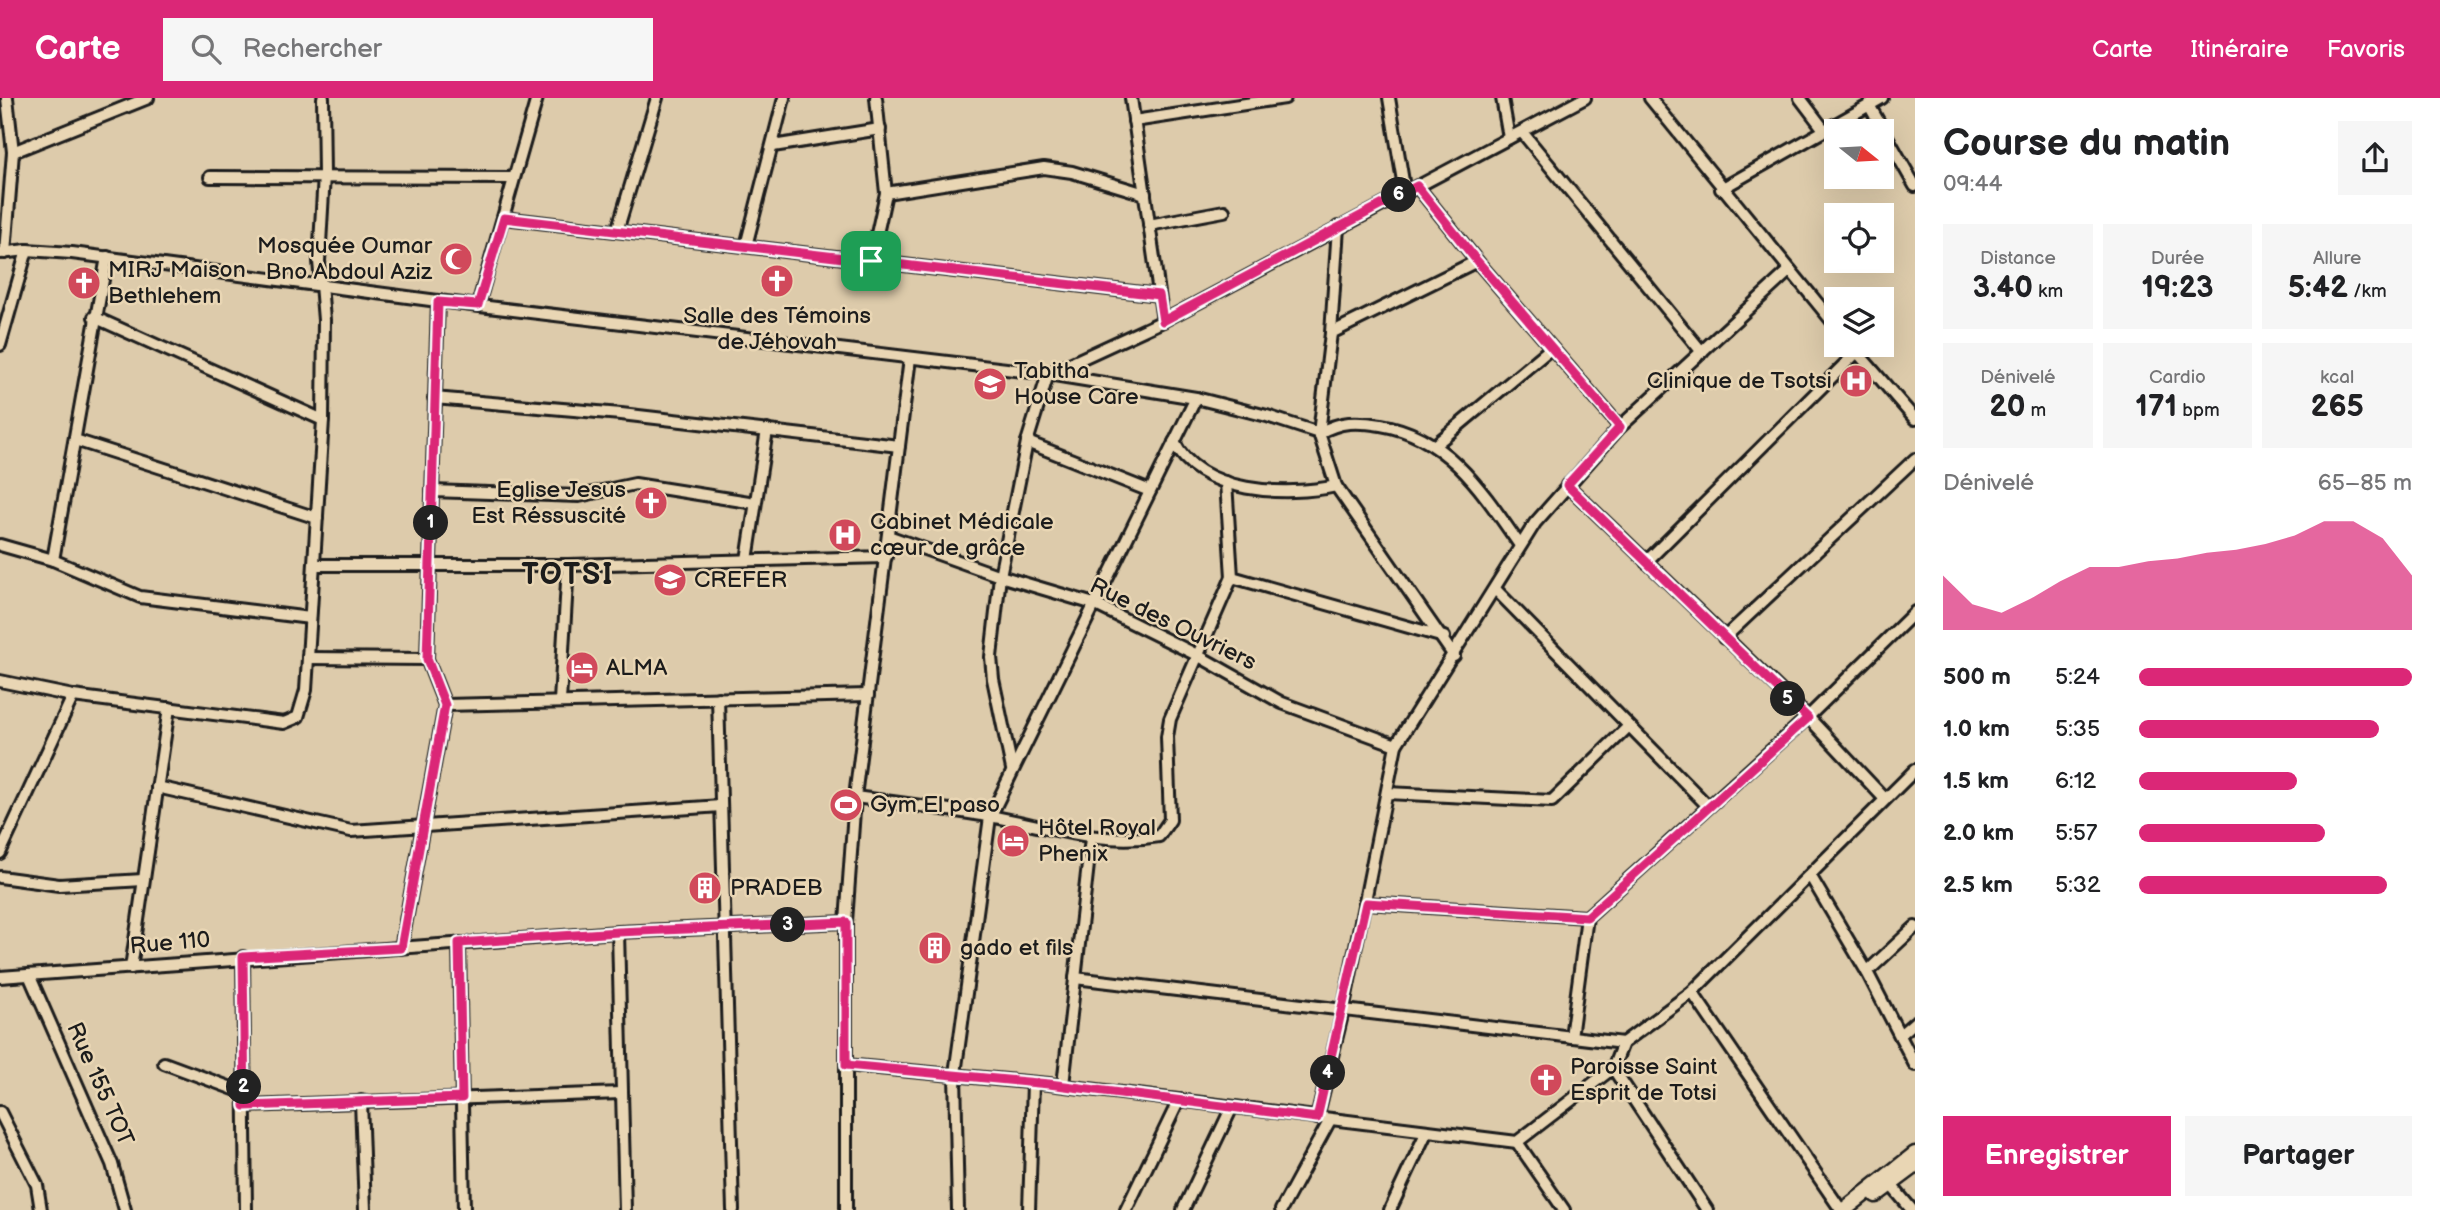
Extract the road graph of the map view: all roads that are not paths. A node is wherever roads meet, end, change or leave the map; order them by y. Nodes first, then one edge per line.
1 (7, 98) edge
2 (148, 98) edge
3 (323, 98) edge
4 (537, 98) edge
5 (657, 98) edge
6 (785, 98) edge
7 (876, 98) edge
8 (1130, 98) edge
9 (1285, 98) edge
10 (1389, 98) edge
11 (1502, 98) edge
12 (1585, 98) edge
13 (1650, 98) edge
14 (1801, 98) edge
15 (1882, 98) edge
16 (1869, 105) junction
17 (1845, 119) edge
18 (1134, 121) junction
19 (880, 129) junction
20 (1824, 130) edge
21 (1522, 132) junction
22 (1824, 132) edge
23 (1509, 138) junction
24 (773, 146) junction
25 (13, 152) junction
26 (324, 175) junction
27 (211, 177) dead end
28 (513, 178) junction
29 (1417, 186) junction
30 (1915, 186) edge
31 (1721, 188) junction
32 (1405, 192) junction
33 (886, 193) junction
34 (1145, 194) junction
35 (1224, 211) dead end
36 (504, 218) junction
37 (1149, 225) junction
38 (1338, 227) junction
39 (617, 231) junction
40 (746, 246) junction
41 (27, 250) junction
42 (2, 253) edge
43 (107, 257) junction
44 (871, 261) junction
45 (1477, 261) junction
46 (1790, 270) junction
47 (321, 284) junction
48 (1159, 295) junction
49 (438, 302) junction
50 (478, 305) junction
51 (1824, 311) edge
52 (94, 317) junction
53 (1163, 321) junction
54 (1331, 333) junction
55 (0, 345) edge
56 (1550, 349) junction
57 (1702, 352) junction
58 (1845, 357) edge
59 (1862, 357) edge
60 (910, 358) junction
61 (1048, 374) junction
62 (434, 398) junction
63 (1196, 398) junction
64 (1915, 419) edge
65 (323, 420) junction
66 (1620, 427) junction
67 (766, 430) junction
68 (1319, 433) junction
69 (75, 440) junction
70 (1027, 442) junction
71 (1174, 442) junction
72 (1435, 445) junction
73 (899, 446) junction
74 (1915, 459) edge
75 (1226, 482) junction
76 (1567, 485) junction
77 (1336, 486) junction
78 (432, 491) junction
79 (1150, 491) junction
80 (755, 503) junction
81 (317, 518) junction
82 (888, 536) junction
83 (1519, 544) junction
84 (0, 545) edge
85 (886, 557) junction
86 (53, 560) junction
87 (747, 560) junction
88 (1646, 562) junction
89 (314, 565) junction
90 (568, 565) junction
91 (430, 566) junction
92 (1000, 576) junction
93 (1232, 577) junction
94 (1495, 589) junction
95 (1094, 604) junction
96 (1915, 612) edge
97 (310, 618) junction
98 (1444, 637) junction
99 (1724, 638) junction
100 (1197, 655) junction
101 (1454, 656) junction
102 (308, 658) junction
103 (427, 659) junction
104 (0, 681) edge
105 (868, 695) junction
106 (73, 696) junction
107 (718, 698) junction
108 (560, 701) junction
109 (445, 705) junction
110 (169, 708) junction
111 (1808, 718) junction
112 (1629, 726) junction
113 (1396, 745) junction
114 (1013, 769) junction
115 (1915, 770) edge
116 (157, 787) junction
117 (1387, 793) junction
118 (855, 797) junction
119 (1884, 798) junction
120 (721, 806) junction
121 (1708, 806) junction
122 (990, 817) junction
123 (422, 826) junction
124 (1091, 838) junction
125 (0, 853) edge
126 (0, 877) edge
127 (1811, 877) junction
128 (143, 880) junction
129 (1366, 903) junction
130 (1587, 917) junction
131 (846, 922) junction
132 (726, 927) junction
133 (1915, 927) edge
134 (618, 932) junction
135 (459, 943) junction
136 (401, 948) junction
137 (243, 957) junction
138 (131, 968) junction
139 (1867, 972) junction
140 (0, 977) edge
141 (30, 977) junction
142 (1075, 978) junction
143 (1692, 992) junction
144 (1343, 1011) junction
145 (1915, 1022) edge
146 (1900, 1035) junction
147 (1571, 1037) junction
148 (1623, 1043) junction
149 (164, 1063) dead end
150 (846, 1065) junction
151 (1915, 1065) edge
152 (1614, 1068) junction
153 (955, 1074) junction
154 (1033, 1083) junction
155 (1063, 1086) junction
156 (244, 1093) junction
157 (621, 1093) junction
158 (462, 1098) junction
159 (1179, 1100) junction
160 (360, 1101) junction
161 (245, 1106) junction
162 (1232, 1107) junction
163 (0, 1111) edge
164 (1317, 1118) junction
165 (1330, 1120) junction
166 (1427, 1131) junction
167 (1517, 1142) junction
168 (1915, 1154) edge
169 (1915, 1166) edge
170 (1887, 1180) junction
171 (41, 1210) edge
172 (125, 1210) edge
173 (246, 1210) edge
174 (365, 1210) edge
175 (464, 1210) edge
176 (625, 1210) edge
177 (733, 1210) edge
178 (846, 1210) edge
179 (958, 1210) edge
180 (1029, 1210) edge
181 (1126, 1210) edge
182 (1183, 1210) edge
183 (1281, 1210) edge
184 (1390, 1210) edge
185 (1564, 1210) edge
186 (1707, 1210) edge
187 (1842, 1210) edge
188 (1855, 1210) edge
189 (1912, 1210) edge

1 - 25 street
2 - 25 street
3 - 26 street
4 - 28 street
5 - 39 street
6 - 24 street
7 - 19 street
8 - 18 street
9 - 18 street
10 - 32 street
11 - 23 street
12 - 21 street
13 - 31 street
14 - 20 street
15 - 16 street
16 - 17 street
16 - 30 street
18 - 34 street
19 - 24 street
19 - 33 street
21 - 23 street
21 - 57 street
22 - 31 street
23 - 29 street
24 - 40 street
25 - 42 street
26 - 27 street
26 - 28 street
26 - 47 street
28 - 36 street
29 - 32 street
29 - 45 street
31 - 46 street
32 - 38 street
33 - 34 street
33 - 44 street
34 - 37 street
35 - 37 street
36 - 39 street
36 - 50 street
37 - 48 street
38 - 53 street
38 - 54 street
39 - 40 street
40 - 44 street
41 - 42 street
41 - 43 street
41 - 55 street
43 - 47 street
43 - 52 street
44 - 48 street
45 - 54 street
45 - 56 street
46 - 51 street
46 - 57 street
47 - 49 street
47 - 65 street
48 - 53 street
49 - 50 street
49 - 62 street
50 - 60 street
52 - 65 street
52 - 69 street
53 - 61 street
54 - 68 street
56 - 66 street
56 - 72 street
57 - 66 street
58 - 88 street
59 - 64 street
60 - 61 street
60 - 73 street
61 - 63 street
61 - 70 street
62 - 67 street
62 - 78 street
63 - 68 street
63 - 71 street
65 - 81 street
66 - 76 street
67 - 73 street
67 - 80 street
68 - 72 street
68 - 77 street
69 - 81 street
69 - 86 street
70 - 79 street
70 - 92 street
71 - 75 street
71 - 79 street
72 - 83 street
73 - 82 street
74 - 99 street
75 - 77 street
75 - 93 street
76 - 83 street
76 - 88 street
77 - 98 street
78 - 80 street
78 - 91 street
79 - 95 street
80 - 87 street
81 - 89 street
82 - 85 street
82 - 92 street, Rue des Ouvriers
83 - 94 street
84 - 86 street
85 - 87 street
85 - 105 street
86 - 97 street
87 - 90 street
88 - 99 street
89 - 91 street
89 - 97 street
90 - 91 street
90 - 108 street
91 - 103 street
92 - 95 street, Rue des Ouvriers
92 - 114 street
93 - 98 street
93 - 100 street
94 - 101 street
94 - 112 street
95 - 100 street, Rue des Ouvriers
95 - 114 street
96 - 111 street
97 - 102 street
98 - 101 street
99 - 111 street
100 - 113 street, Rue des Ouvriers
100 - 124 street
101 - 113 street
102 - 103 street
102 - 110 street
103 - 109 street
104 - 106 street
105 - 107 street
105 - 118 street
106 - 110 street
106 - 125 street
107 - 108 street
107 - 120 street
108 - 109 street
109 - 123 street
110 - 116 street
111 - 119 street
111 - 121 street
112 - 117 street
112 - 121 street
113 - 117 street
114 - 122 street
115 - 119 street
116 - 123 street
116 - 128 street
117 - 129 street
118 - 122 street
118 - 131 street
119 - 127 street
120 - 123 street
120 - 132 street
121 - 130 street
122 - 124 street
122 - 153 street
123 - 136 street
124 - 142 street
126 - 128 street
127 - 139 street
127 - 143 street
128 - 138 street
129 - 130 street
129 - 144 street
130 - 147 street
131 - 132 street, Rue 110
131 - 150 street
132 - 134 street, Rue 110
132 - 177 street
133 - 139 street
134 - 135 street, Rue 110
134 - 157 street
135 - 136 street, Rue 110
135 - 158 street
136 - 137 street, Rue 110
137 - 138 street, Rue 110
137 - 156 street
138 - 141 street, Rue 110
139 - 146 street
140 - 141 street, Rue 110
141 - 172 street, Rue 155 TOT
142 - 144 street
142 - 155 street
143 - 148 street
143 - 187 street
144 - 147 street
144 - 164 street
145 - 146 street
146 - 151 street
147 - 148 street
148 - 152 street
149 - 156 street
150 - 153 street
150 - 178 street
152 - 167 street
152 - 186 street
153 - 154 street
153 - 179 street
154 - 155 street
154 - 180 street
155 - 159 street
156 - 161 street
157 - 158 street
157 - 176 street
158 - 160 street
158 - 175 street
159 - 162 street
159 - 181 street
160 - 161 street
160 - 174 street
161 - 173 street
162 - 164 street
162 - 182 street
163 - 171 street
164 - 165 street
165 - 166 street
165 - 183 street
166 - 167 street
166 - 184 street
167 - 185 street
168 - 170 main road
169 - 170 main road
170 - 187 main road
170 - 188 main road
170 - 189 street

